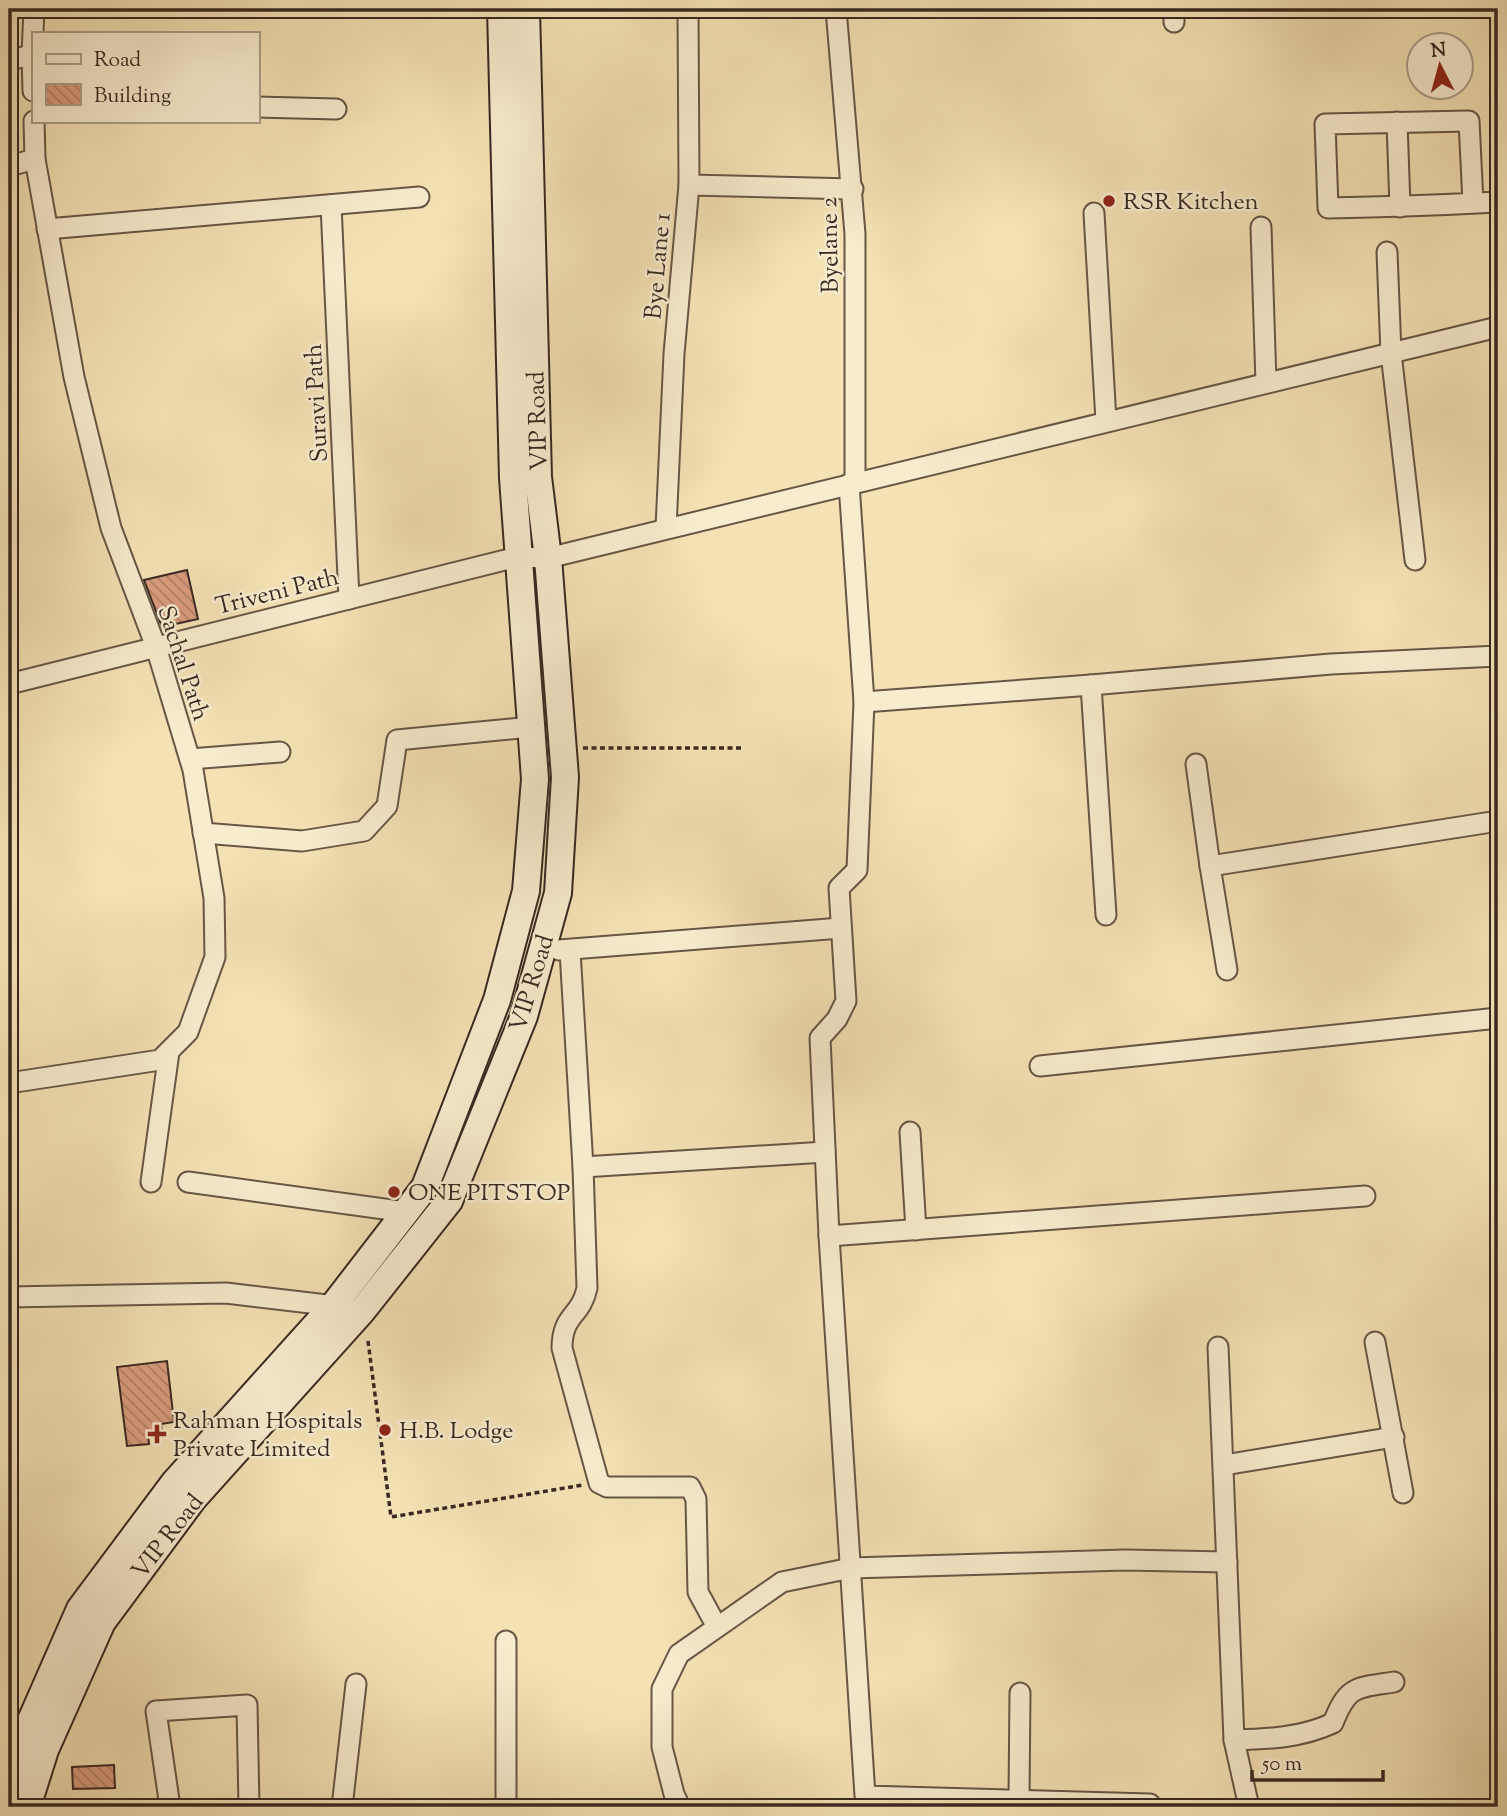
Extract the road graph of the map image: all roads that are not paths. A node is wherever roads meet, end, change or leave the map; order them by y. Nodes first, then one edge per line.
1 (34, 9) edge
2 (501, 9) edge
3 (526, 9) edge
4 (688, 9) edge
5 (836, 9) edge
6 (33, 32) edge
7 (32, 55) edge
8 (9, 60) edge
9 (259, 107) edge
10 (336, 109) dead end
11 (34, 122) edge
12 (1397, 122) junction
13 (35, 159) junction
14 (9, 166) edge
15 (689, 185) junction
16 (853, 189) junction
17 (419, 197) dead end
18 (1498, 202) edge
19 (1473, 203) junction
20 (331, 205) junction
21 (1400, 207) junction
22 (1094, 213) dead end
23 (1261, 227) dead end
24 (47, 229) junction
25 (1387, 252) dead end
26 (1498, 327) edge
27 (1391, 354) junction
28 (1266, 383) junction
29 (1106, 421) junction
30 (852, 483) junction
31 (666, 528) junction
32 (517, 557) junction
33 (548, 558) junction
34 (1415, 560) dead end
35 (349, 599) junction
36 (156, 647) junction
37 (1498, 656) edge
38 (9, 684) edge
39 (1091, 685) junction
40 (864, 702) junction
41 (531, 727) junction
42 (279, 752) dead end
43 (190, 760) junction
44 (1196, 764) dead end
45 (1498, 821) edge
46 (204, 833) junction
47 (1210, 866) junction
48 (1106, 915) dead end
49 (841, 928) junction
50 (542, 948) junction
51 (570, 951) junction
52 (1227, 970) dead end
53 (1498, 1018) edge
54 (169, 1052) junction
55 (1040, 1066) dead end
56 (9, 1083) edge
57 (911, 1132) dead end
58 (825, 1153) junction
59 (583, 1167) junction
60 (151, 1182) dead end
61 (188, 1182) dead end
62 (1365, 1196) dead end
63 (406, 1212) junction
64 (916, 1230) junction
65 (829, 1236) junction
66 (9, 1297) edge
67 (334, 1305) junction
68 (362, 1311) junction
69 (1375, 1342) dead end
70 (1218, 1347) dead end
71 (1394, 1437) junction
72 (1224, 1465) junction
73 (1403, 1493) dead end
74 (1227, 1562) junction
75 (850, 1568) junction
76 (717, 1627) junction
77 (506, 1641) dead end
78 (1394, 1682) dead end
79 (356, 1684) dead end
80 (1020, 1693) dead end
81 (1234, 1740) junction
82 (9, 1782) edge
83 (1019, 1799) junction
84 (27, 1807) edge
85 (170, 1807) edge
86 (249, 1807) edge
87 (342, 1807) edge
88 (506, 1807) edge
89 (680, 1807) edge
90 (1150, 1807) edge
91 (1249, 1807) edge

1 - 6 street
2 - 32 main road, VIP Road
3 - 33 main road, VIP Road
4 - 15 street, Bye Lane 1
5 - 16 street, Byelane 2
7 - 8 street
9 - 10 street
11 - 13 street, Sachal Path
12 - 19 street
12 - 21 street
12 - 21 street
13 - 14 street
13 - 24 street, Sachal Path
15 - 16 street
15 - 31 street, Bye Lane 1
16 - 30 street, Byelane 2
17 - 20 street
18 - 19 street
19 - 21 street
20 - 24 street
20 - 35 street, Suravi Path
22 - 29 street
23 - 28 street
24 - 36 street, Sachal Path
25 - 27 street
26 - 27 street, Triveni Path
27 - 28 street, Triveni Path
27 - 34 street
28 - 29 street, Triveni Path
29 - 30 street, Triveni Path
30 - 31 street, Triveni Path
30 - 40 street, Byelane 2
31 - 33 street, Triveni Path
32 - 33 street, Triveni Path
32 - 35 street, Triveni Path
32 - 41 main road, VIP Road
33 - 50 main road, VIP Road
35 - 36 street, Triveni Path
36 - 38 street, Triveni Path
36 - 43 street, Sachal Path
37 - 39 street
39 - 40 street
39 - 48 street
40 - 49 street, Byelane 2
41 - 46 street
41 - 63 main road, VIP Road
42 - 43 street
43 - 46 street, Sachal Path
44 - 47 street
45 - 47 street
46 - 54 street, Sachal Path
47 - 52 street
49 - 51 street
49 - 58 street, Byelane 2
50 - 51 street
50 - 68 main road, VIP Road
51 - 59 street
53 - 55 street
54 - 56 street
54 - 60 street
57 - 64 street
58 - 59 street
58 - 65 street, Byelane 2
59 - 76 street
61 - 63 street
62 - 64 street
63 - 67 main road, VIP Road
64 - 65 street
65 - 75 street, Byelane 2
66 - 67 street
67 - 68 street
67 - 82 main road, VIP Road
68 - 84 main road, VIP Road
69 - 71 street
70 - 72 street
71 - 72 street
71 - 73 street
72 - 74 street
74 - 75 street
74 - 81 street
75 - 76 street
75 - 83 street, Byelane 2
76 - 89 street
77 - 88 street
78 - 81 street
79 - 87 street
80 - 83 street
81 - 91 street
83 - 90 street
85 - 86 street

